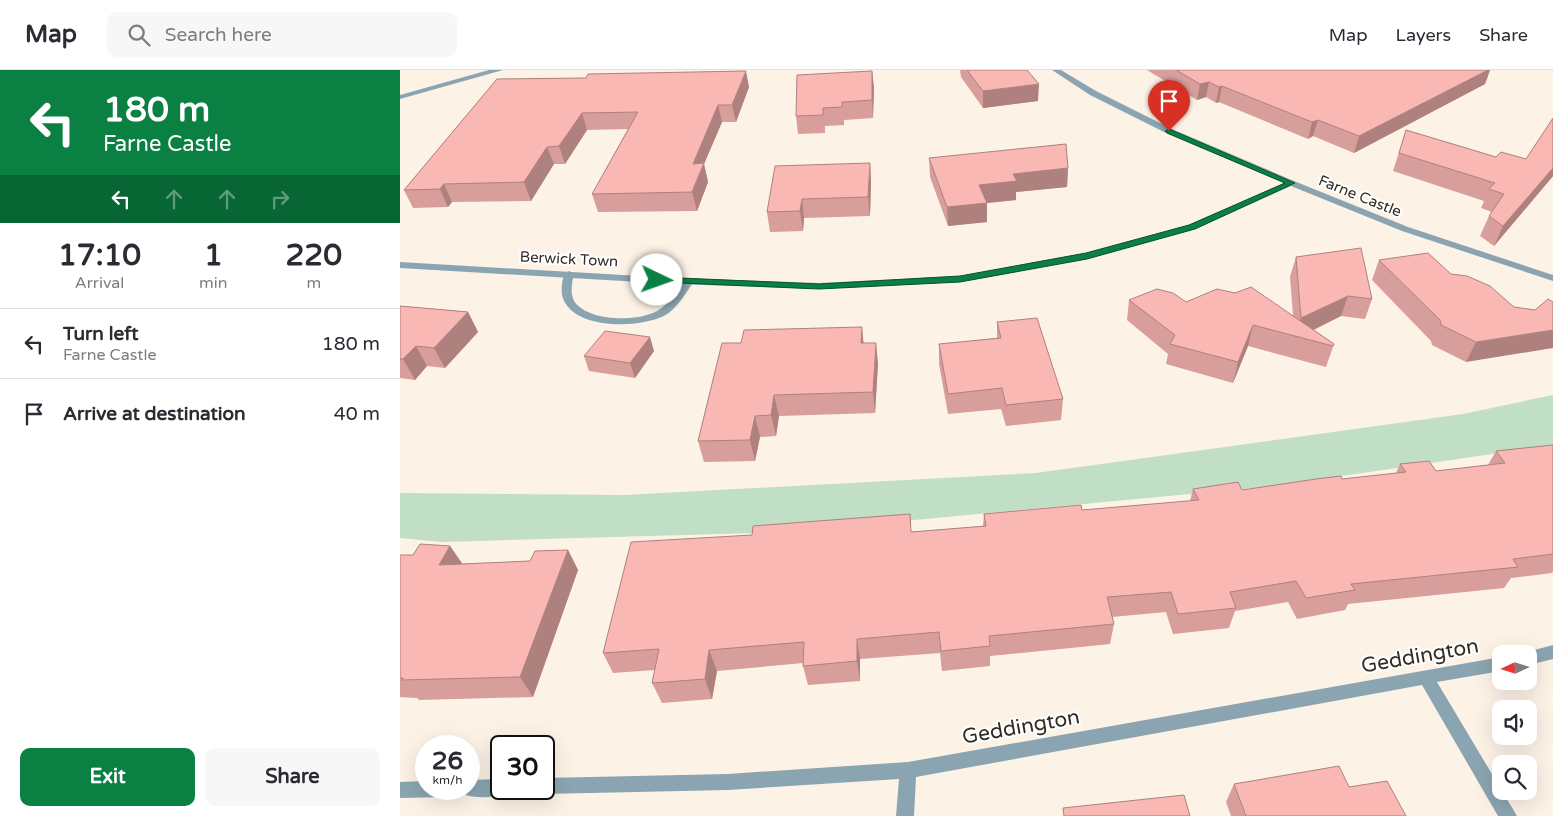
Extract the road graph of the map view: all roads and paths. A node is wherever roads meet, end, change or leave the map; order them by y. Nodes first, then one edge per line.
1 (499, 70) edge
2 (1056, 70) edge
3 (400, 97) edge
4 (1291, 183) junction
5 (400, 265) edge
6 (569, 274) junction
7 (1553, 278) edge
8 (689, 281) junction
9 (1553, 652) edge
10 (1538, 656) edge
11 (1492, 666) edge
12 (1426, 678) junction
13 (908, 770) junction
14 (555, 786) edge
15 (400, 790) edge
16 (415, 790) edge
17 (905, 816) edge
18 (1508, 816) edge

1 - 3 street
2 - 4 street, Farne Castle
4 - 7 street, Farne Castle
4 - 8 street, Berwick Town
5 - 6 street, Berwick Town
6 - 8 street, Berwick Town
6 - 8 street
9 - 10 street
11 - 12 street, Geddington
12 - 13 street, Geddington
12 - 18 street
13 - 14 street, Geddington
13 - 17 street
15 - 16 street

